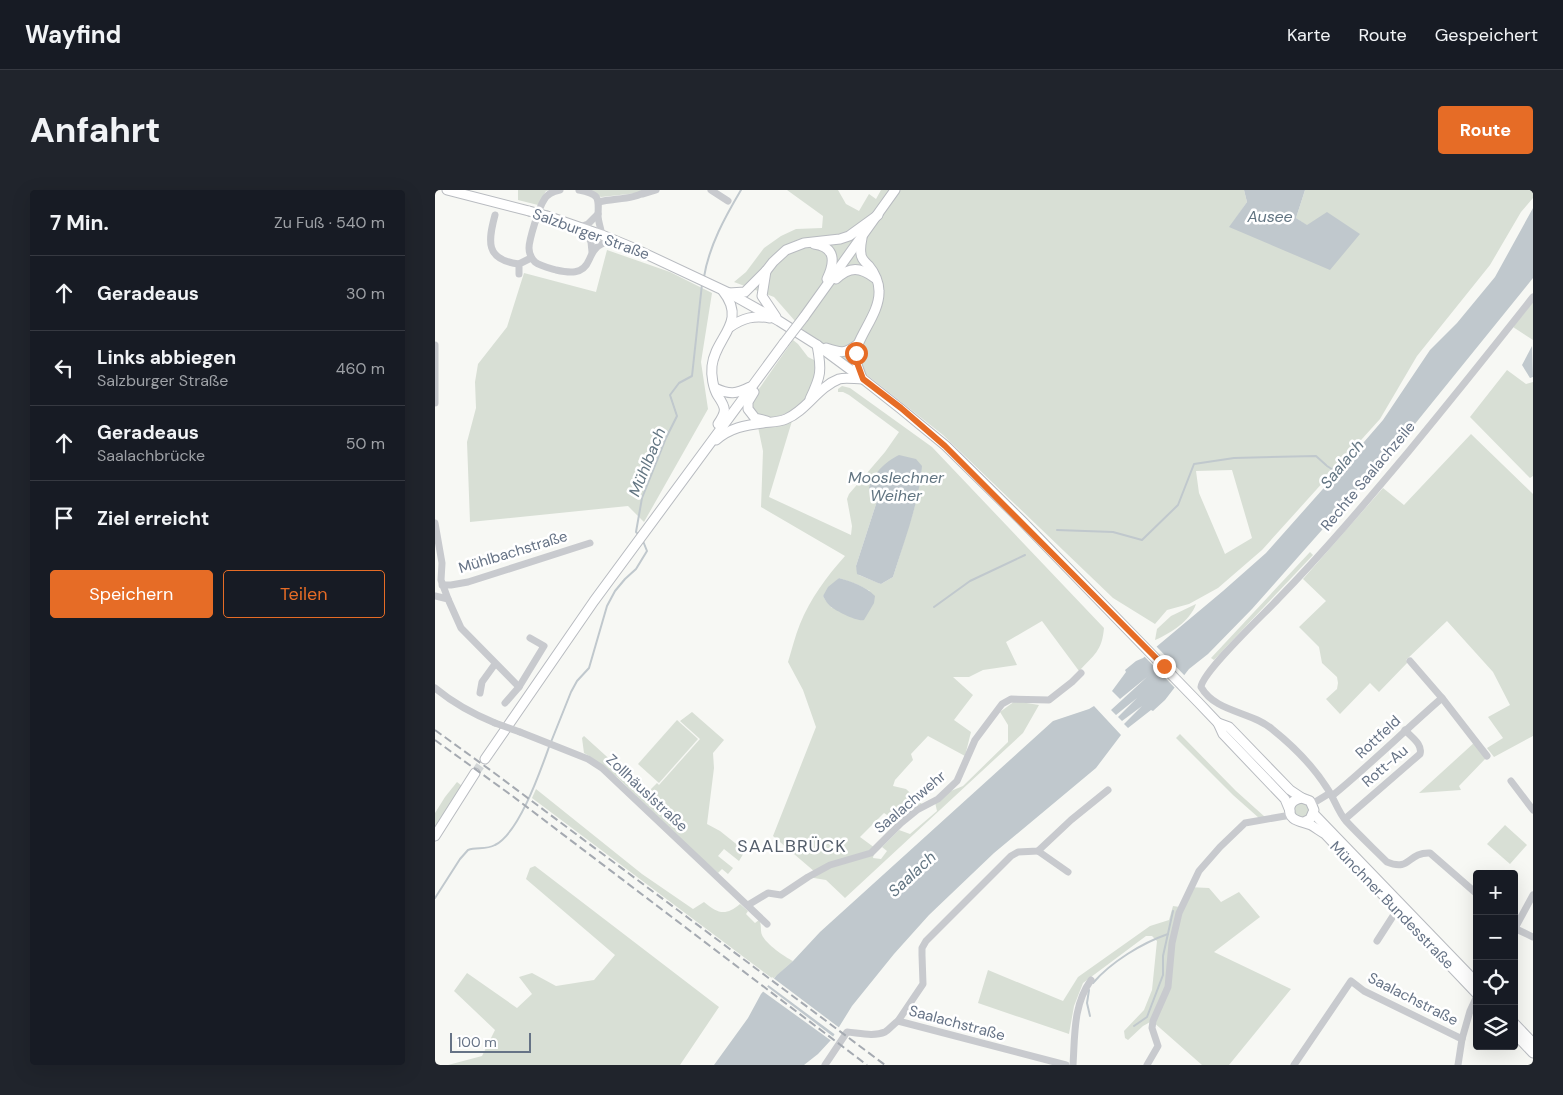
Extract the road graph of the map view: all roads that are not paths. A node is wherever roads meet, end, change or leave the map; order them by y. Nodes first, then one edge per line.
1 (447, 190) edge
2 (560, 190) edge
3 (579, 190) edge
4 (656, 190) edge
5 (711, 190) edge
6 (895, 190) edge
7 (645, 192) edge
8 (728, 201) dead end
9 (599, 202) junction
10 (598, 214) junction
11 (495, 215) dead end
12 (878, 215) junction
13 (583, 228) junction
14 (602, 235) junction
15 (863, 236) junction
16 (614, 240) junction
17 (804, 243) junction
18 (592, 252) junction
19 (531, 258) junction
20 (519, 264) junction
21 (766, 271) junction
22 (519, 274) dead end
23 (877, 279) junction
24 (726, 292) junction
25 (820, 295) junction
26 (1533, 297) edge
27 (779, 321) junction
28 (730, 328) junction
29 (858, 344) junction
30 (435, 345) edge
31 (817, 345) junction
32 (769, 364) junction
33 (863, 379) junction
34 (753, 385) junction
35 (715, 388) junction
36 (809, 401) junction
37 (435, 403) edge
38 (775, 422) junction
39 (710, 443) junction
40 (435, 523) edge
41 (590, 543) dead end
42 (439, 584) edge
43 (435, 596) edge
44 (448, 600) junction
45 (530, 638) dead end
46 (1411, 661) dead end
47 (495, 664) junction
48 (1081, 673) dead end
49 (519, 687) junction
50 (435, 688) edge
51 (480, 693) dead end
52 (1442, 698) junction
53 (505, 703) dead end
54 (1218, 723) junction
55 (1405, 730) junction
56 (1487, 756) dead end
57 (485, 759) tunnel mouth
58 (475, 773) tunnel mouth
59 (1511, 781) dead end
60 (1108, 790) dead end
61 (1331, 795) junction
62 (1302, 798) junction
63 (1313, 808) junction
64 (1533, 810) edge
65 (1290, 813) junction
66 (1345, 819) junction
67 (1304, 822) junction
68 (435, 836) edge
69 (1039, 851) junction
70 (1068, 872) dead end
71 (1473, 891) edge
72 (1533, 895) edge
73 (748, 905) junction
74 (1398, 910) junction
75 (1518, 923) edge
76 (767, 924) dead end
77 (1518, 930) edge
78 (1533, 937) edge
79 (1377, 941) dead end
80 (1473, 979) edge
81 (1091, 980) dead end
82 (1473, 991) edge
83 (1473, 1004) edge
84 (898, 1021) junction
85 (1518, 1028) edge
86 (1518, 1037) edge
87 (1462, 1039) junction
88 (1533, 1043) edge
89 (1533, 1054) edge
90 (825, 1065) edge
91 (1066, 1065) edge
92 (1073, 1065) edge
93 (1147, 1065) edge
94 (1294, 1065) edge
95 (1458, 1065) edge

1 - 13 main road, Salzburger Straße, bridge
2 - 19 street
3 - 9 street
4 - 7 street
5 - 8 street
6 - 12 main road
7 - 9 street
9 - 10 street
10 - 13 street
10 - 14 street
11 - 20 street
12 - 15 main road
12 - 17 main road
13 - 14 main road, Salzburger Straße
13 - 18 street
14 - 16 main road, Salzburger Straße
15 - 23 main road
15 - 25 main road
16 - 18 street
16 - 24 main road, Salzburger Straße
17 - 21 main road
17 - 25 main road
18 - 19 street
19 - 20 street
20 - 22 street
21 - 24 main road
21 - 27 main road
23 - 25 main road
23 - 29 main road
24 - 27 main road, Salzburger Straße
24 - 28 main road
25 - 32 main road, bridge
26 - 61 street, Rechte Saalachzeile
27 - 28 main road
27 - 31 main road, Salzburger Straße
28 - 35 main road
29 - 31 main road
29 - 33 main road
30 - 37 street
31 - 33 main road
31 - 36 main road
32 - 34 main road
32 - 38 main road
33 - 36 main road
33 - 54 main road
34 - 35 main road
34 - 39 main road
35 - 39 main road
36 - 38 main road
38 - 39 main road
39 - 57 main road
40 - 42 street
41 - 42 street, Mühlbachstraße
42 - 44 street
43 - 44 street
44 - 47 street
45 - 49 street
46 - 52 street
47 - 49 street
47 - 51 street
48 - 73 street, Saalachwehr
49 - 53 street
50 - 73 street, Zollhäuslstraße, bridge
52 - 55 street, Rottfeld
52 - 56 street
54 - 62 main road
54 - 65 main road
55 - 61 street, Rottfeld
55 - 66 street, Rott-Au
58 - 68 main road
59 - 64 street
60 - 69 street
61 - 63 street, Rottfeld
61 - 66 street
62 - 63 main road
62 - 65 main road
63 - 67 main road
63 - 80 main road, Münchner Bundesstraße
65 - 67 main road
65 - 93 street
66 - 71 street
67 - 74 main road, Münchner Bundesstraße
69 - 70 street
69 - 84 street, Saalachstraße
72 - 75 street
73 - 76 street, Zollhäuslstraße
74 - 79 street
74 - 82 main road, Münchner Bundesstraße
77 - 78 street
81 - 92 street
83 - 87 street, Saalachstraße
84 - 90 street
84 - 91 street, Saalachstraße
85 - 88 main road
86 - 89 main road
87 - 94 street, Saalachstraße
87 - 95 street, Saalachstraße

